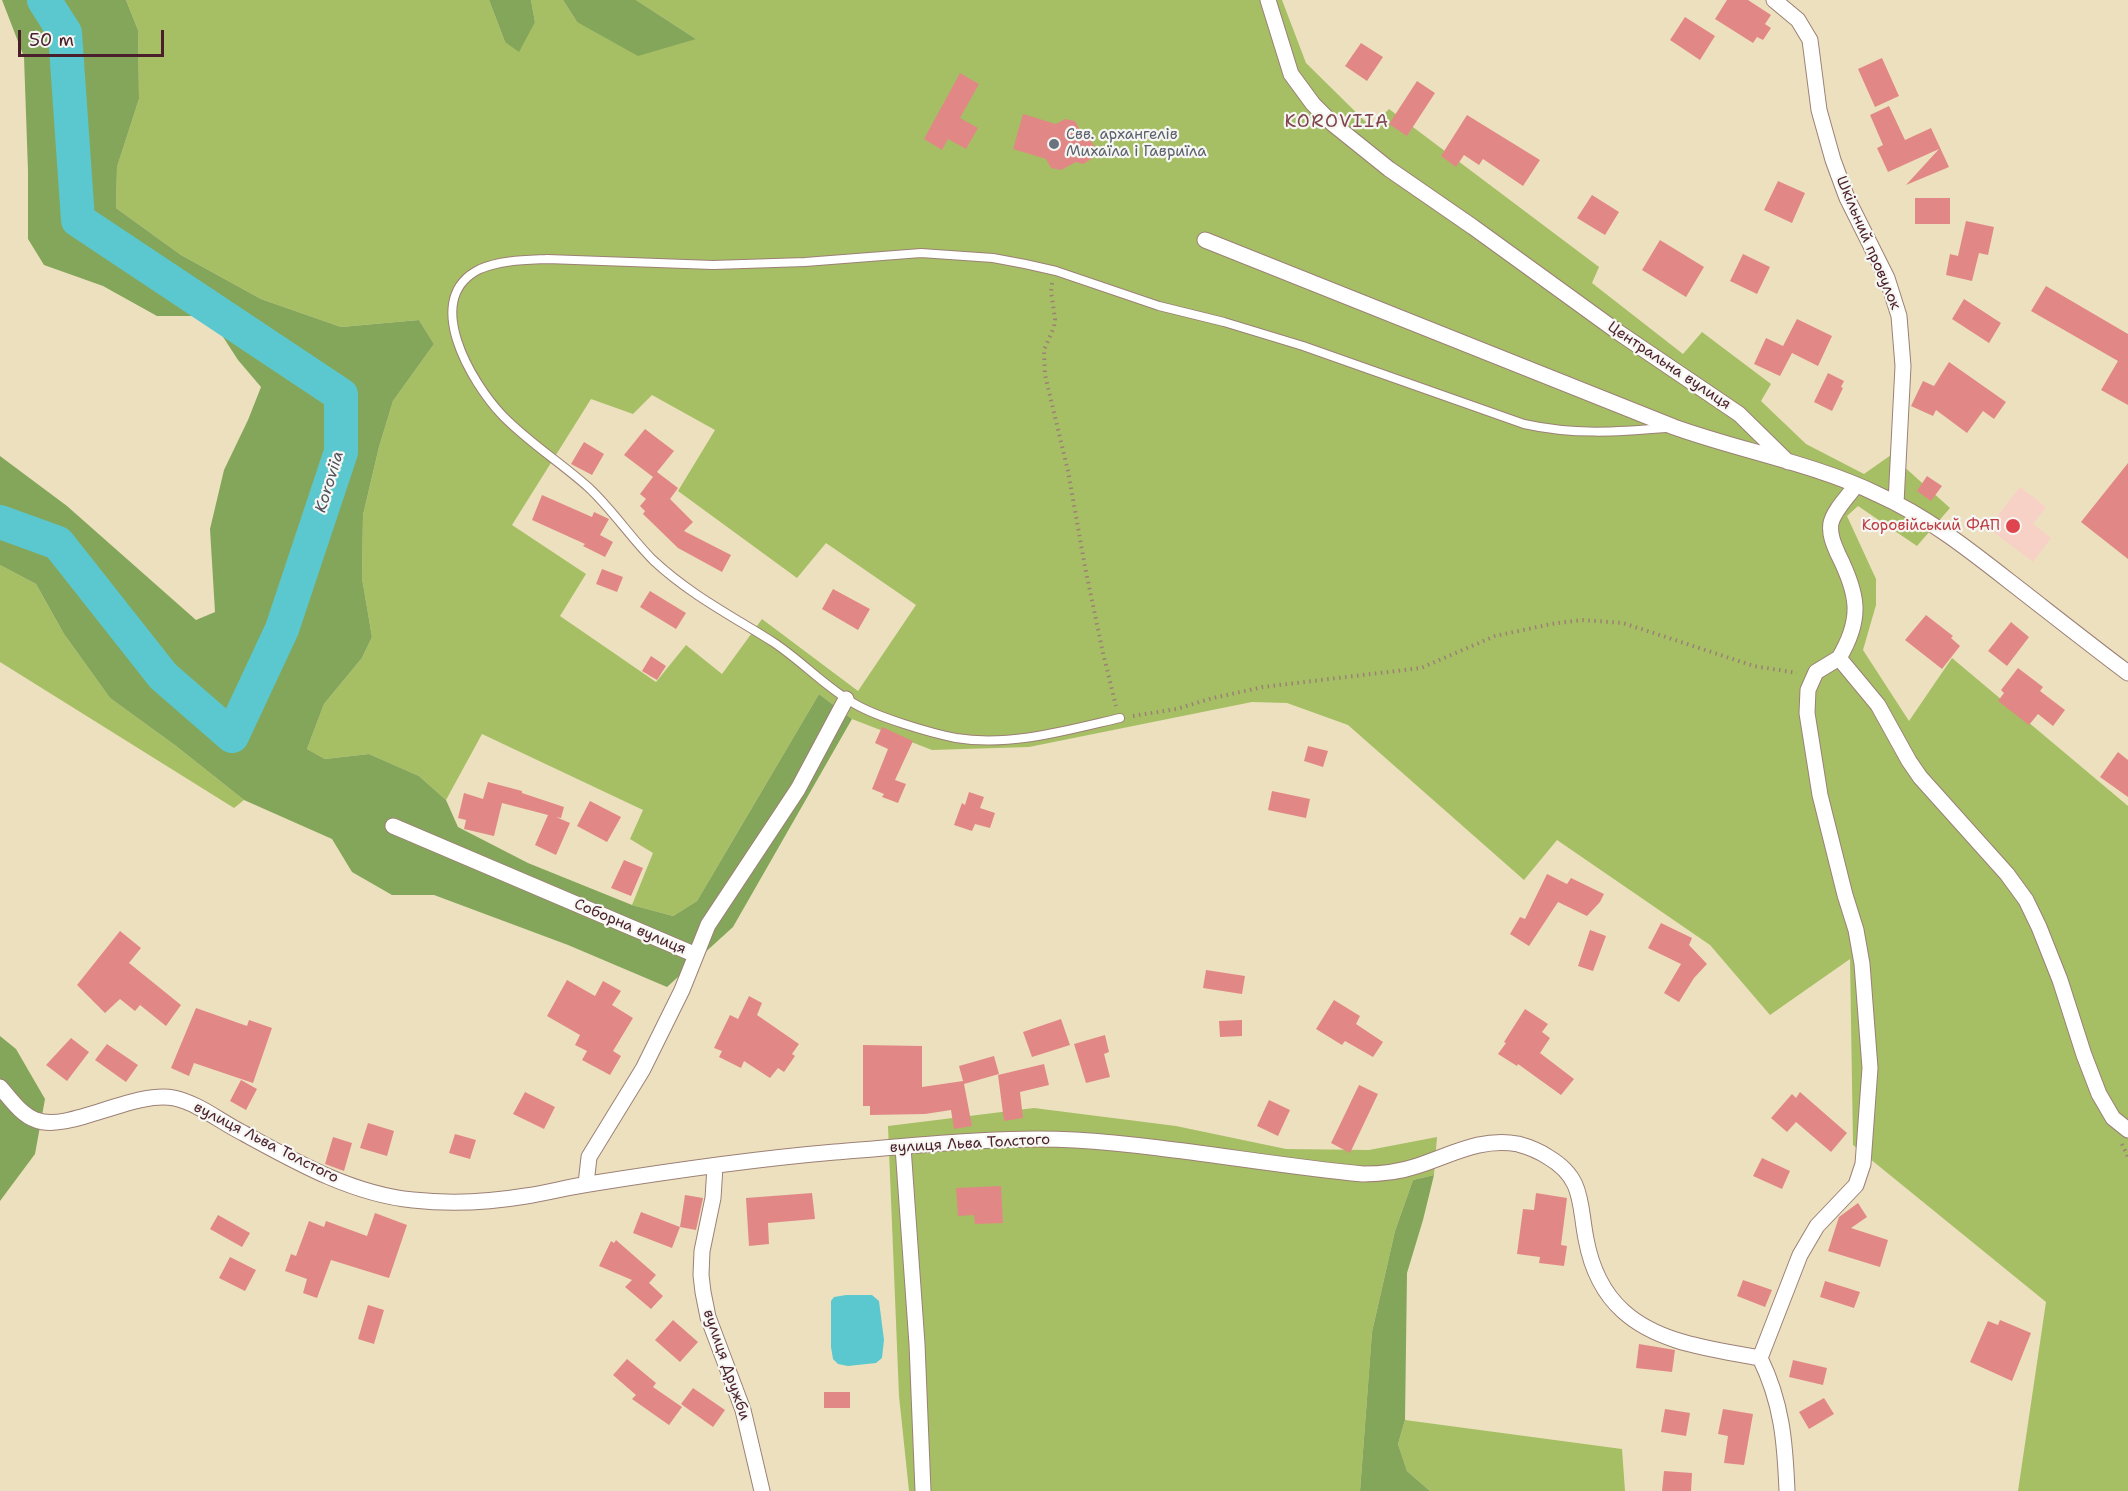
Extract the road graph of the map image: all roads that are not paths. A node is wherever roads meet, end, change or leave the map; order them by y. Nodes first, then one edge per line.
1 (1268, 0) edge
2 (1774, 0) edge
3 (1792, 7) edge
4 (1205, 240) dead end
5 (1674, 427) junction
6 (1788, 462) junction
7 (1856, 485) junction
8 (1896, 504) junction
9 (1839, 658) junction
10 (2128, 673) edge
11 (846, 699) junction
12 (1120, 718) road end
13 (393, 826) dead end
14 (696, 955) junction
15 (0, 1087) edge
16 (2128, 1130) edge
17 (903, 1147) junction
18 (715, 1167) junction
19 (586, 1184) junction
20 (1760, 1358) junction
21 (762, 1491) edge
22 (923, 1491) edge
23 (1787, 1491) edge

1 - 6 street, Центральна вулиця
2 - 3 street, Шкільний провулок
3 - 8 street, Шкільний провулок
4 - 5 street
5 - 6 street
5 - 11 lane
6 - 7 street, Центральна вулиця
7 - 8 street, Центральна вулиця
7 - 9 street
8 - 10 street, Центральна вулиця
9 - 16 street
9 - 20 street
11 - 12 lane
11 - 14 street
13 - 14 street, Соборна вулиця
14 - 19 street, Соборна вулиця
15 - 19 street, вулиця Льва Толстого
17 - 18 street, вулиця Льва Толстого
17 - 20 street, вулиця Льва Толстого
17 - 22 street
18 - 19 street, вулиця Льва Толстого
18 - 21 street, вулиця Дружби
20 - 23 street

